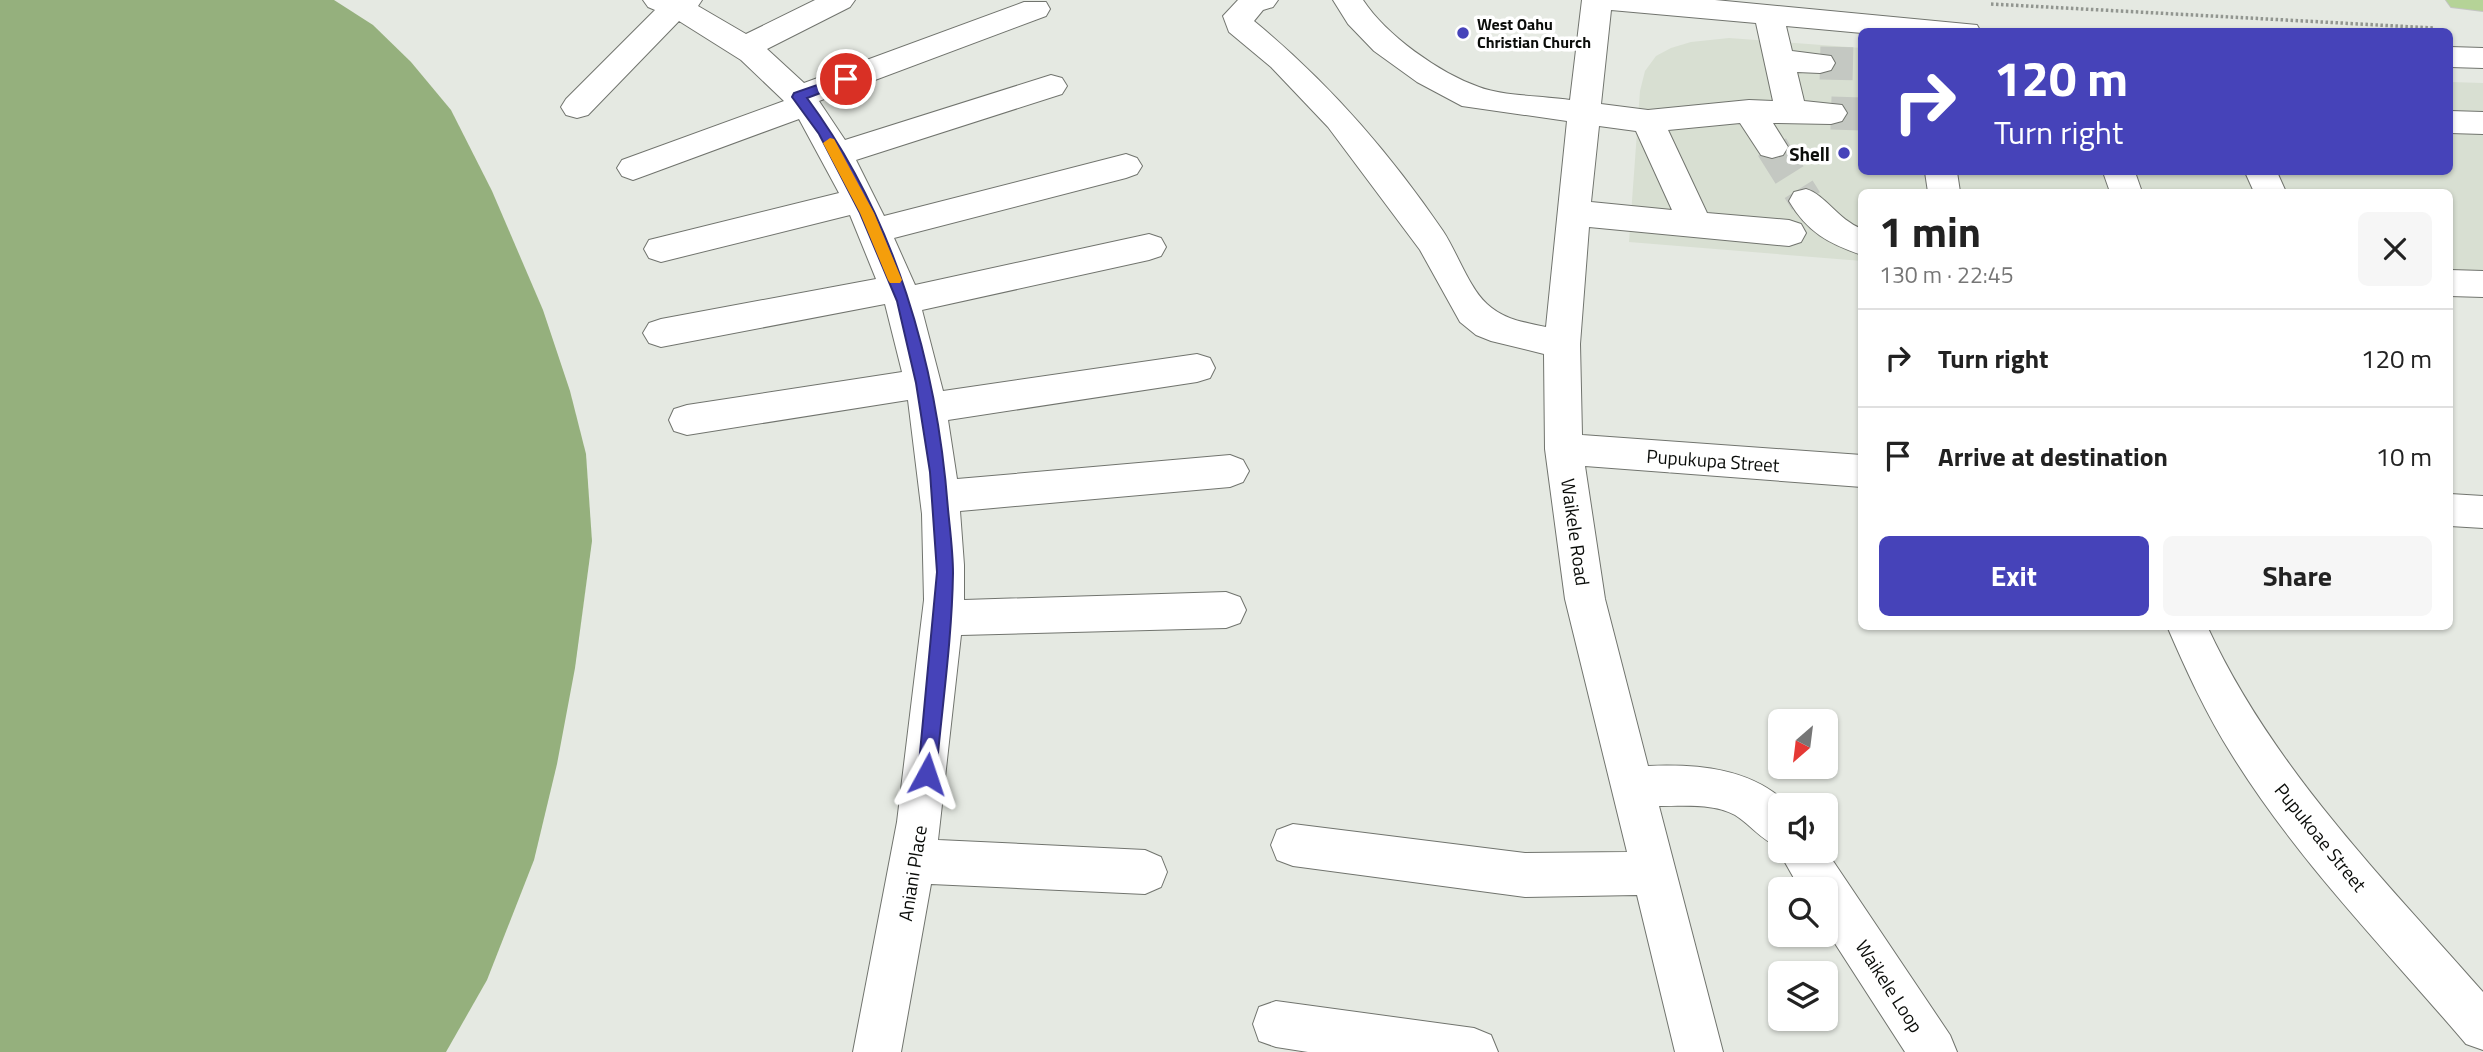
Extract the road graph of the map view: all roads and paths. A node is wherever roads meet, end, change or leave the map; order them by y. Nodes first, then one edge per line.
1 (840, 0) edge
2 (1263, 0) edge
3 (1348, 0) edge
4 (1597, 0) edge
5 (1603, 0) edge
6 (2461, 0) edge
7 (2483, 1) edge
8 (673, 2) edge
9 (1979, 4) dead end
10 (1035, 9) dead end
11 (1769, 16) junction
12 (1903, 28) edge
13 (2266, 28) edge
14 (747, 46) junction
15 (2453, 46) edge
16 (2483, 58) edge
17 (1051, 86) dead end
18 (1785, 86) junction
19 (802, 101) junction
20 (577, 107) dead end
21 (1749, 111) junction
22 (1584, 113) junction
23 (1648, 121) junction
24 (2453, 122) edge
25 (2483, 123) edge
26 (1772, 147) tunnel mouth
27 (836, 155) junction
28 (1126, 166) dead end
29 (633, 169) dead end
30 (1806, 201) tunnel mouth
31 (1573, 213) junction
32 (867, 215) junction
33 (1695, 224) junction
34 (1789, 233) dead end
35 (1858, 240) edge
36 (1149, 247) dead end
37 (661, 249) dead end
38 (2453, 283) edge
39 (2483, 284) edge
40 (901, 295) junction
41 (661, 332) dead end
42 (1562, 344) junction
43 (1197, 368) dead end
44 (926, 396) junction
45 (687, 420) dead end
46 (1564, 449) junction
47 (1230, 471) dead end
48 (1858, 471) edge
49 (940, 497) junction
50 (2453, 510) edge
51 (2483, 512) edge
52 (1226, 610) dead end
53 (941, 618) junction
54 (2189, 630) edge
55 (1633, 787) junction
56 (1768, 814) edge
57 (1293, 845) dead end
58 (914, 861) junction
59 (1809, 863) edge
60 (1145, 873) dead end
61 (1653, 873) junction
62 (1276, 1024) dead end
63 (2483, 1027) edge
64 (877, 1052) edge
65 (1474, 1052) edge
66 (1699, 1052) edge
67 (1933, 1052) edge

1 - 14 street
2 - 42 street
3 - 22 street
4 - 22 street, Waikele Road
5 - 11 street
6 - 7 main road
8 - 14 street, Aniani Place
8 - 20 street
9 - 13 path
10 - 19 street
11 - 12 street
11 - 18 street
14 - 19 street, Aniani Place
15 - 16 street
17 - 27 street
18 - 18 street
18 - 21 street
19 - 27 street, Aniani Place
19 - 29 street
21 - 23 street
21 - 26 street
22 - 23 street
22 - 31 street, Waikele Road
23 - 33 street
24 - 25 street
27 - 32 street, Aniani Place
28 - 32 street
30 - 35 street
31 - 33 street
31 - 42 street, Waikele Road
32 - 37 street
32 - 40 street, Aniani Place
33 - 34 street
36 - 40 street
38 - 39 street
40 - 41 street
40 - 44 street, Aniani Place
42 - 46 street, Waikele Road
43 - 44 street
44 - 45 street
44 - 49 street, Aniani Place
46 - 48 street, Pupukupa Street
46 - 55 street, Waikele Road
47 - 49 street
49 - 53 street, Aniani Place
50 - 51 street
52 - 53 street
53 - 58 street, Aniani Place
54 - 63 street, Pupukoae Street
55 - 56 street
55 - 61 street, Waikele Road
57 - 61 street
58 - 60 street
58 - 64 street, Aniani Place
59 - 67 street, Waikele Loop
61 - 66 street, Waikele Road
62 - 65 street

